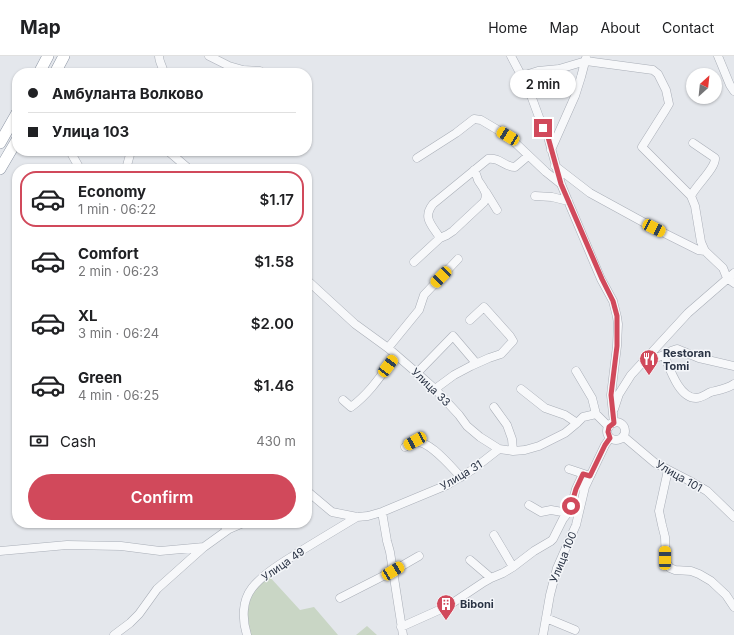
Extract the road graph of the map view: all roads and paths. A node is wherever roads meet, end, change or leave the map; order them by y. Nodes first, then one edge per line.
1 (48, 56) edge
2 (64, 56) edge
3 (159, 56) edge
4 (209, 56) edge
5 (511, 56) edge
6 (718, 56) edge
7 (586, 58) edge
8 (42, 68) edge
9 (58, 68) edge
10 (163, 68) edge
11 (236, 68) edge
12 (522, 76) junction
13 (734, 91) edge
14 (12, 122) edge
15 (0, 143) edge
16 (692, 143) dead end
17 (12, 149) edge
18 (551, 150) junction
19 (174, 156) edge
20 (528, 156) junction
21 (417, 158) dead end
22 (184, 164) edge
23 (555, 166) junction
24 (0, 169) edge
25 (474, 170) junction
26 (561, 184) junction
27 (486, 191) junction
28 (535, 196) dead end
29 (691, 196) junction
30 (568, 200) junction
31 (497, 210) dead end
32 (440, 238) junction
33 (705, 251) junction
34 (458, 259) dead end
35 (414, 262) dead end
36 (732, 278) edge
37 (312, 284) edge
38 (470, 320) dead end
39 (388, 348) junction
40 (396, 355) junction
41 (664, 355) junction
42 (643, 362) junction
43 (476, 363) junction
44 (734, 366) edge
45 (576, 371) dead end
46 (417, 373) junction
47 (734, 384) edge
48 (435, 389) junction
49 (521, 389) dead end
50 (343, 400) dead end
51 (494, 407) dead end
52 (613, 412) junction
53 (596, 414) junction
54 (577, 423) junction
55 (611, 425) junction
56 (623, 436) junction
57 (610, 438) junction
58 (406, 447) dead end
59 (499, 449) junction
60 (513, 450) junction
61 (569, 469) dead end
62 (668, 470) junction
63 (586, 475) junction
64 (461, 477) junction
65 (312, 495) edge
66 (529, 505) dead end
67 (382, 512) junction
68 (568, 513) junction
69 (357, 516) junction
70 (734, 517) edge
71 (229, 529) edge
72 (494, 535) dead end
73 (204, 547) junction
74 (0, 551) edge
75 (419, 556) dead end
76 (470, 560) dead end
77 (513, 567) junction
78 (393, 571) junction
79 (492, 578) junction
80 (340, 598) dead end
81 (734, 606) edge
82 (546, 618) junction
83 (574, 630) dead end
84 (402, 631) edge
85 (114, 635) edge
86 (247, 635) edge
87 (543, 635) edge

1 - 8 highway
2 - 9 highway
3 - 10 street
4 - 11 street
5 - 12 street
6 - 13 street
7 - 12 street
7 - 18 street
7 - 29 street
12 - 18 street
14 - 15 highway
16 - 29 street
17 - 24 highway
18 - 23 street
19 - 22 street
20 - 21 street
20 - 25 street
20 - 26 street
23 - 26 street
23 - 33 street
25 - 27 street
25 - 32 street
26 - 30 street
27 - 31 street
27 - 32 street
28 - 30 street
29 - 33 street
30 - 52 street
32 - 35 street
33 - 36 street
34 - 39 street
36 - 42 street
37 - 39 street, Улица 33
38 - 43 street
39 - 40 street, Улица 33
40 - 46 street, Улица 33
40 - 50 street
41 - 42 street
41 - 44 street
41 - 47 street
42 - 52 street
43 - 46 street
43 - 48 street
45 - 53 street
46 - 48 street, Улица 33
48 - 59 street, Улица 33
49 - 54 street
51 - 60 street
52 - 55 street
53 - 54 street
53 - 55 street
54 - 60 street
55 - 56 street
55 - 57 street
56 - 57 street
56 - 62 street, Улица 101
57 - 63 street, Улица 100
58 - 64 street
59 - 60 street
59 - 64 street, Улица 31
61 - 63 street
62 - 70 street, Улица 101
62 - 81 street
63 - 68 street
63 - 82 street, Улица 100
64 - 67 street, Улица 31
65 - 69 street, Улица 31
66 - 68 street
67 - 69 street, Улица 31
67 - 78 street
68 - 77 street
69 - 86 street, Улица 49
71 - 73 street
72 - 77 street
73 - 74 street
73 - 85 street
75 - 78 street
76 - 79 street
77 - 79 street
78 - 80 street
78 - 84 street
79 - 84 street
82 - 83 street
82 - 87 street, Улица 100

